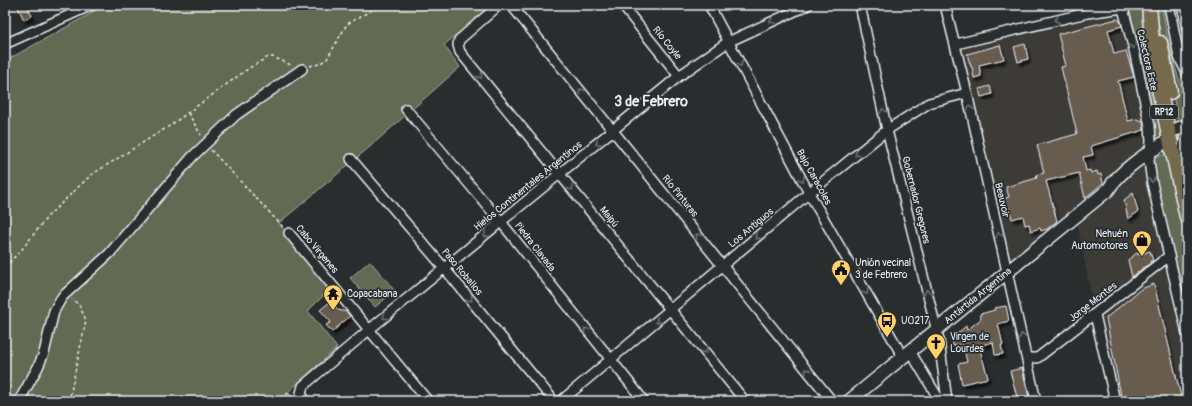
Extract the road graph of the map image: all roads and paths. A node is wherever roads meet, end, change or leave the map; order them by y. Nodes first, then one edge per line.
1 (92, 5) edge
2 (381, 5) edge
3 (499, 5) edge
4 (511, 5) edge
5 (622, 5) edge
6 (709, 5) edge
7 (808, 5) edge
8 (860, 5) edge
9 (945, 5) edge
10 (1150, 5) edge
11 (1169, 5) edge
12 (1182, 5) edge
13 (1123, 7) edge
14 (1187, 29) edge
15 (728, 42) junction
16 (5, 44) edge
17 (956, 44) junction
18 (302, 69) junction
19 (1187, 72) edge
20 (680, 76) junction
21 (967, 92) junction
22 (406, 109) dead end
23 (188, 113) junction
24 (613, 130) junction
25 (887, 130) junction
26 (1180, 130) edge
27 (206, 144) junction
28 (1150, 157) junction
29 (351, 159) dead end
30 (1182, 169) edge
31 (560, 174) junction
32 (810, 193) junction
33 (1187, 217) edge
34 (501, 222) junction
35 (289, 233) joint
36 (1169, 256) junction
37 (723, 266) junction
38 (5, 267) edge
39 (445, 269) junction
40 (1007, 273) junction
41 (67, 293) junction
42 (671, 310) junction
43 (1095, 315) junction
44 (370, 329) junction
45 (937, 329) junction
46 (1187, 332) edge
47 (907, 354) junction
48 (1026, 358) junction
49 (611, 361) junction
50 (303, 397) edge
51 (19, 401) edge
52 (69, 401) edge
53 (276, 401) edge
54 (428, 401) edge
55 (554, 401) edge
56 (561, 401) edge
57 (644, 401) edge
58 (745, 401) edge
59 (832, 401) edge
60 (849, 401) edge
61 (940, 401) edge
62 (948, 401) edge
63 (1036, 401) edge
64 (1115, 401) edge

1 - 16 street
2 - 18 path
3 -> 31 street, Maipú
24 -> 4 street, Río Pinturas
5 - 20 street, Río Coyle
6 - 15 street, Bajo Caracoles
7 -> 15 street, Hielos Continentales Argentinos
25 -> 8 street, Gobernador Gregores
9 - 17 street, Beauvoir
10 - 26 main road, RP12
11 - 19 street
12 - 14 street
13 -> 17 street
13 -> 28 street, Colectora Este
15 - 20 street, Hielos Continentales Argentinos
15 -> 32 street, Bajo Caracoles
17 - 21 street, Beauvoir
18 - 23 path
18 - 27 street
20 - 24 street, Hielos Continentales Argentinos
21 - 25 street, Los Antiguos
40 -> 21 street, Beauvoir
22 - 34 street, Piedra Clavada
23 - 27 path, Cabo Virgenes
23 - 38 path
24 -> 31 street, Hielos Continentales Argentinos
37 -> 24 street, Río Pinturas
25 -> 32 street, Los Antiguos
45 -> 25 street, Gobernador Gregores
26 - 28 street, Antártida Argentina
26 - 30 main road, RP12
27 - 35 path, Cabo Virgenes
27 - 41 street
28 - 30 street, Antártida Argentina
28 -> 36 street, Colectora Este
28 - 40 street, Antártida Argentina
29 - 39 street, Paso Roballos
30 - 33 main road, RP12
31 - 34 street, Hielos Continentales Argentinos
31 -> 42 street, Maipú
32 -> 37 street, Los Antiguos
32 -> 47 street, Bajo Caracoles
34 -> 39 street, Hielos Continentales Argentinos
49 -> 34 street, Piedra Clavada
35 - 44 street, Cabo Virgenes
36 - 43 street, Jorge Montes
36 - 46 street, Colectora Este
37 - 42 street, Los Antiguos
59 -> 37 street, Río Pinturas
39 -> 44 street, Hielos Continentales Argentinos
39 -> 55 street, Paso Roballos
40 - 45 street, Antártida Argentina
48 -> 40 street, Beauvoir
41 - 51 street
41 - 52 path
42 -> 49 street, Los Antiguos
42 -> 58 street, Maipú
43 - 48 street, Jorge Montes
43 - 64 street
44 - 50 street, Hielos Continentales Argentinos
44 - 54 street, Cabo Virgenes
45 - 47 street, Antártida Argentina
45 - 62 street, Gobernador Gregores
47 - 60 street, Antártida Argentina
47 - 61 street
48 - 63 street, Beauvoir
49 - 56 street, Los Antiguos
49 - 57 street, Piedra Clavada
50 - 53 path

